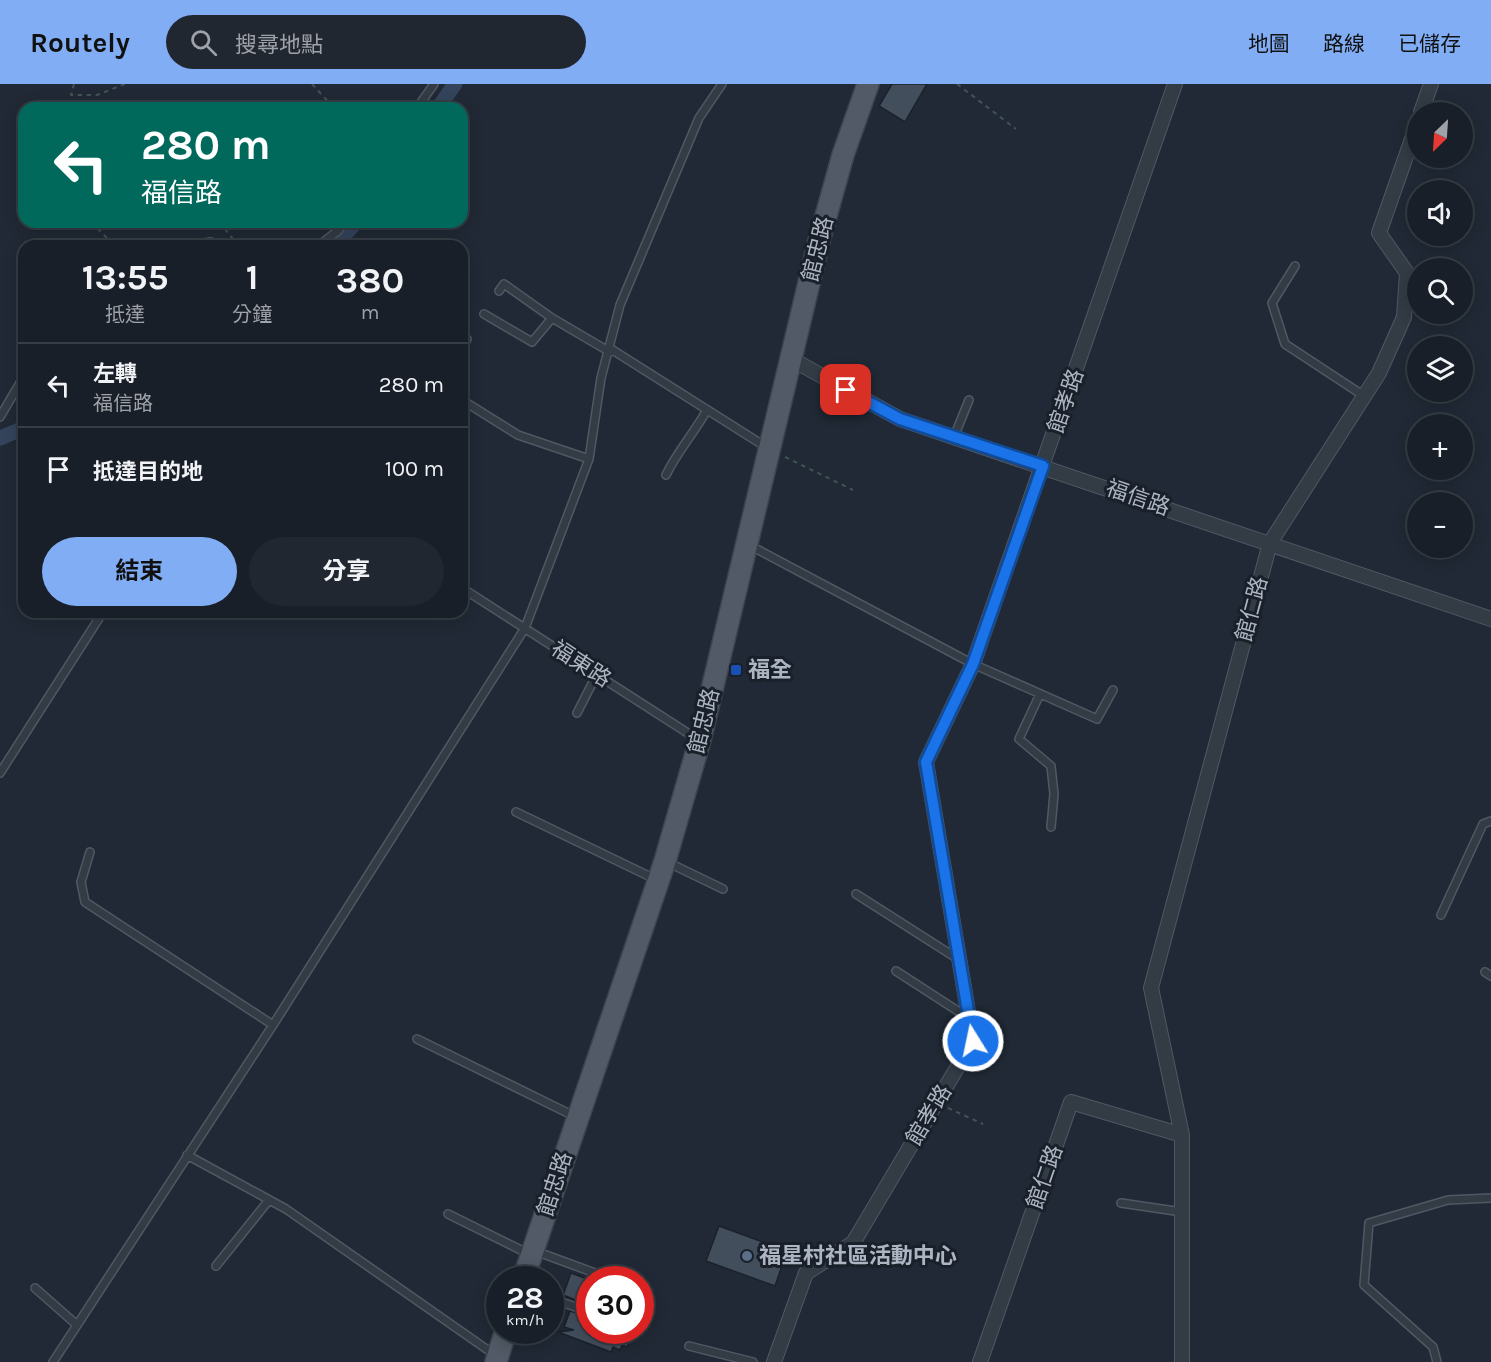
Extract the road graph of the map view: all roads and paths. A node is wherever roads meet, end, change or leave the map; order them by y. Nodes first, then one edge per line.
1 (74, 84) edge
2 (125, 84) edge
3 (312, 84) edge
4 (434, 84) edge
5 (722, 84) edge
6 (868, 84) edge
7 (957, 84) edge
8 (1175, 84) edge
9 (1431, 84) edge
10 (328, 102) edge
11 (421, 102) edge
12 (1425, 102) edge
13 (1016, 129) dead end
14 (1407, 153) edge
15 (97, 228) edge
16 (224, 228) edge
17 (340, 228) edge
18 (109, 240) edge
19 (234, 240) edge
20 (326, 240) edge
21 (1295, 266) dead end
22 (499, 291) dead end
23 (484, 314) dead end
24 (552, 318) junction
25 (610, 350) junction
26 (793, 360) junction
27 (18, 386) edge
28 (1364, 396) junction
29 (969, 400) dead end
30 (468, 404) edge
31 (707, 410) junction
32 (0, 417) edge
33 (954, 437) junction
34 (771, 450) junction
35 (588, 459) junction
36 (1043, 466) junction
37 (666, 475) dead end
38 (853, 490) dead end
39 (1270, 543) junction
40 (748, 544) junction
41 (468, 592) edge
42 (99, 618) edge
43 (1491, 619) edge
44 (525, 628) junction
45 (973, 664) junction
46 (597, 674) junction
47 (1113, 690) dead end
48 (1040, 694) junction
49 (577, 713) dead end
50 (700, 740) junction
51 (0, 773) edge
52 (516, 812) dead end
53 (1491, 821) edge
54 (1051, 827) dead end
55 (90, 852) dead end
56 (661, 870) junction
57 (723, 889) dead end
58 (856, 894) dead end
59 (1441, 915) dead end
60 (959, 960) junction
61 (896, 971) dead end
62 (969, 1018) junction
63 (273, 1025) junction
64 (417, 1039) dead end
65 (936, 1102) junction
66 (578, 1118) junction
67 (983, 1124) dead end
68 (1182, 1135) junction
69 (187, 1155) junction
70 (1491, 1198) edge
71 (270, 1200) junction
72 (1121, 1203) dead end
73 (1182, 1212) junction
74 (448, 1214) dead end
75 (532, 1253) junction
76 (216, 1266) dead end
77 (528, 1266) edge
78 (576, 1267) edge
79 (35, 1288) dead end
80 (77, 1325) junction
81 (503, 1344) edge
82 (689, 1346) dead end
83 (500, 1360) edge
84 (53, 1362) edge
85 (753, 1362) edge
86 (774, 1362) edge
87 (980, 1362) edge
88 (1182, 1362) edge
89 (1437, 1362) edge

1 - 2 path
3 - 10 path
4 - 11 lane
5 - 25 lane
6 - 26 main road, 館忠路
7 - 13 path
8 - 36 street, 館孝路
9 - 12 street
14 - 28 street, 館仁路
15 - 18 path
16 - 19 path
17 - 20 lane
21 - 28 lane
22 - 24 lane
23 - 24 lane
24 - 25 lane
25 - 31 lane
25 - 35 lane
26 - 33 street, 福信路
26 - 34 main road, 館忠路
27 - 32 lane
28 - 39 street, 館仁路
29 - 33 lane
30 - 35 lane
31 - 34 lane
31 - 37 lane
33 - 36 street, 福信路
34 - 38 path
34 - 40 main road, 館忠路
35 - 44 lane
36 - 39 street, 福信路
36 - 45 street, 館孝路
39 - 43 street, 福信路
39 - 68 street, 館仁路
40 - 45 lane
40 - 50 main road, 館忠路
41 - 44 lane, 福東路
42 - 51 lane
44 - 46 lane, 福東路
44 - 63 lane
45 - 48 lane
45 - 60 street, 館孝路
46 - 49 lane
46 - 50 lane, 福東路
47 - 48 lane
48 - 54 lane
50 - 56 main road, 館忠路
52 - 56 lane
53 - 59 lane
55 - 63 lane
56 - 57 lane
56 - 66 main road, 館忠路
58 - 60 lane
60 - 62 street, 館孝路
61 - 62 lane
62 - 65 street, 館孝路
63 - 69 lane
64 - 66 lane
65 - 67 path
65 - 86 street, 館孝路
66 - 75 main road, 館忠路
68 - 73 street, 館仁路
68 - 87 street, 館仁路
69 - 71 lane
69 - 80 lane
70 - 89 lane
71 - 76 lane
71 - 83 lane
72 - 73 lane
73 - 88 street, 館仁路
74 - 75 lane
75 - 77 main road, 館忠路
75 - 78 lane
79 - 80 lane
80 - 84 lane
81 - 83 main road
82 - 85 lane

